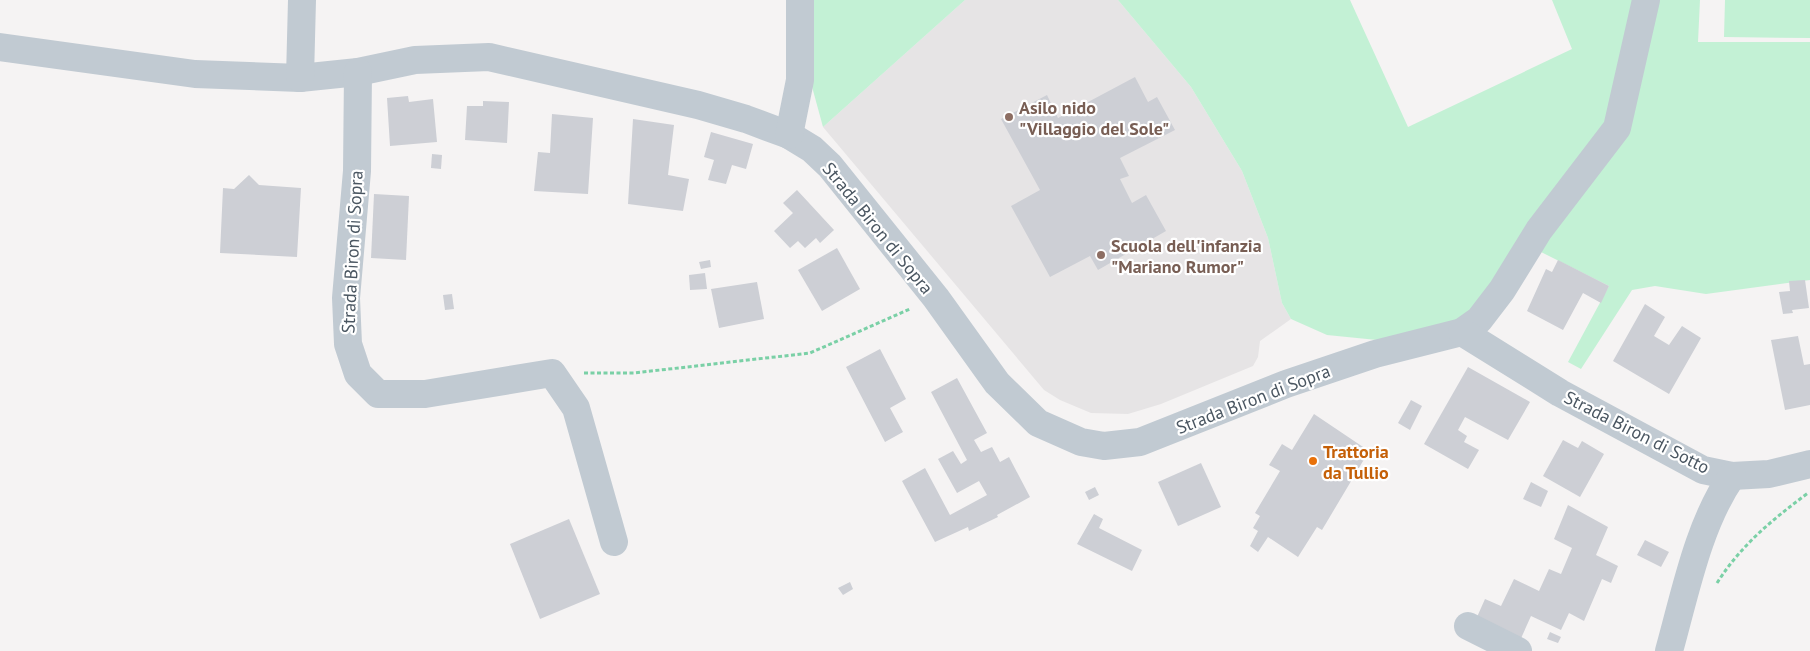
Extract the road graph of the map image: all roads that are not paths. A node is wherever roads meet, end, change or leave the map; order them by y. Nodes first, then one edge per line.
1 (302, 0) edge
2 (800, 0) edge
3 (1646, 0) edge
4 (0, 47) edge
5 (358, 72) junction
6 (300, 78) junction
7 (789, 135) junction
8 (1462, 332) junction
9 (1810, 464) edge
10 (1732, 476) junction
11 (614, 542) dead end
12 (1468, 626) dead end
13 (1518, 651) edge
14 (1669, 651) edge

1 - 6 street
2 - 7 street
3 - 8 street, Strada Biron di Sopra
4 - 6 street, Strada Biron di Sopra
5 - 6 street, Strada Biron di Sopra
5 - 7 street, Strada Biron di Sopra
5 - 11 street, Strada Biron di Sopra
7 - 8 street, Strada Biron di Sopra
8 - 10 street, Strada Biron di Sotto
9 - 10 street
10 - 14 street, Strada Biron di Sotto
12 - 13 street

